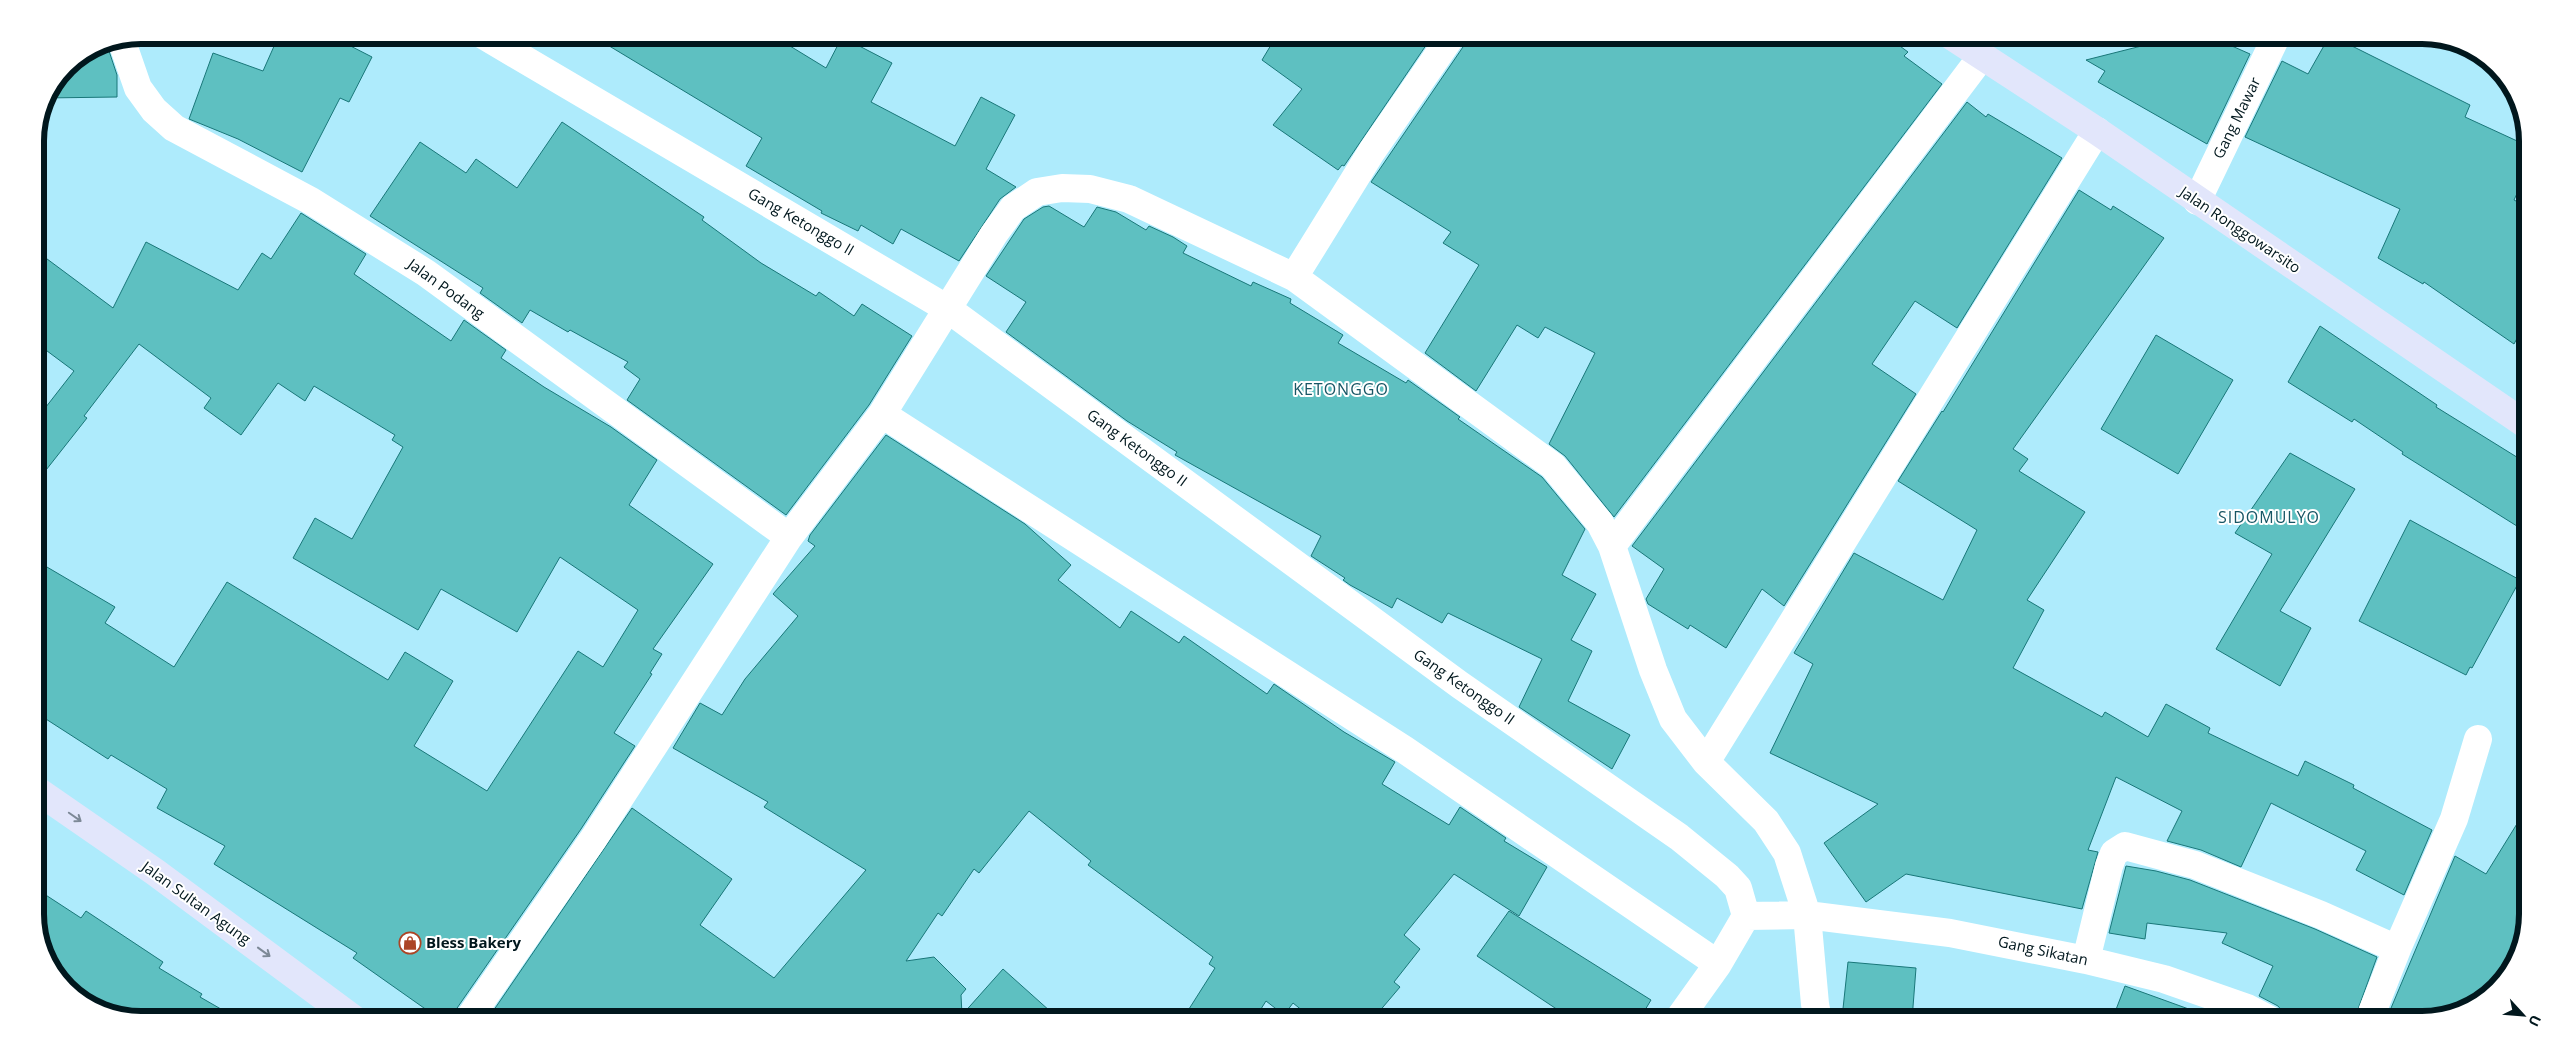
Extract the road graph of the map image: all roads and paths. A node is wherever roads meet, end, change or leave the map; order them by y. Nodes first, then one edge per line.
1 (498, 44) edge
2 (1446, 44) edge
3 (1964, 44) edge
4 (2273, 44) edge
5 (123, 46) edge
6 (1982, 56) junction
7 (2097, 131) junction
8 (2197, 201) junction
9 (1294, 277) junction
10 (948, 309) junction
11 (882, 414) junction
12 (2519, 420) edge
13 (789, 537) junction
14 (1612, 546) junction
15 (2478, 738) dead end
16 (1706, 762) junction
17 (44, 795) edge
18 (1807, 915) junction
19 (1746, 916) junction
20 (2397, 948) junction
21 (2086, 960) junction
22 (1718, 964) junction
23 (343, 1011) edge
24 (474, 1011) edge
25 (1684, 1011) edge
26 (1817, 1011) edge
27 (2253, 1011) edge
28 (2372, 1011) edge

1 - 10 street, Gang Ketonggo II
2 - 9 street
3 - 6 street, Jalan Ronggowarsito
4 - 8 street, Gang Mawar
5 - 13 street, Jalan Podang
6 - 7 street, Jalan Ronggowarsito
6 - 14 street
7 - 8 street, Jalan Ronggowarsito
7 - 16 street
8 - 12 street, Jalan Ronggowarsito
9 - 10 street
9 - 14 street
10 - 11 street
10 - 19 street, Gang Ketonggo II
11 - 13 street
11 - 22 street
13 - 24 street
14 - 16 street
15 - 20 street
16 - 18 street
17 -> 23 street, Jalan Sultan Agung
18 - 19 street, Gang Sikatan
18 - 21 street, Gang Sikatan
18 - 26 street
19 - 22 street
20 - 21 street
20 - 28 street
21 - 27 street, Gang Sikatan
22 - 25 street

